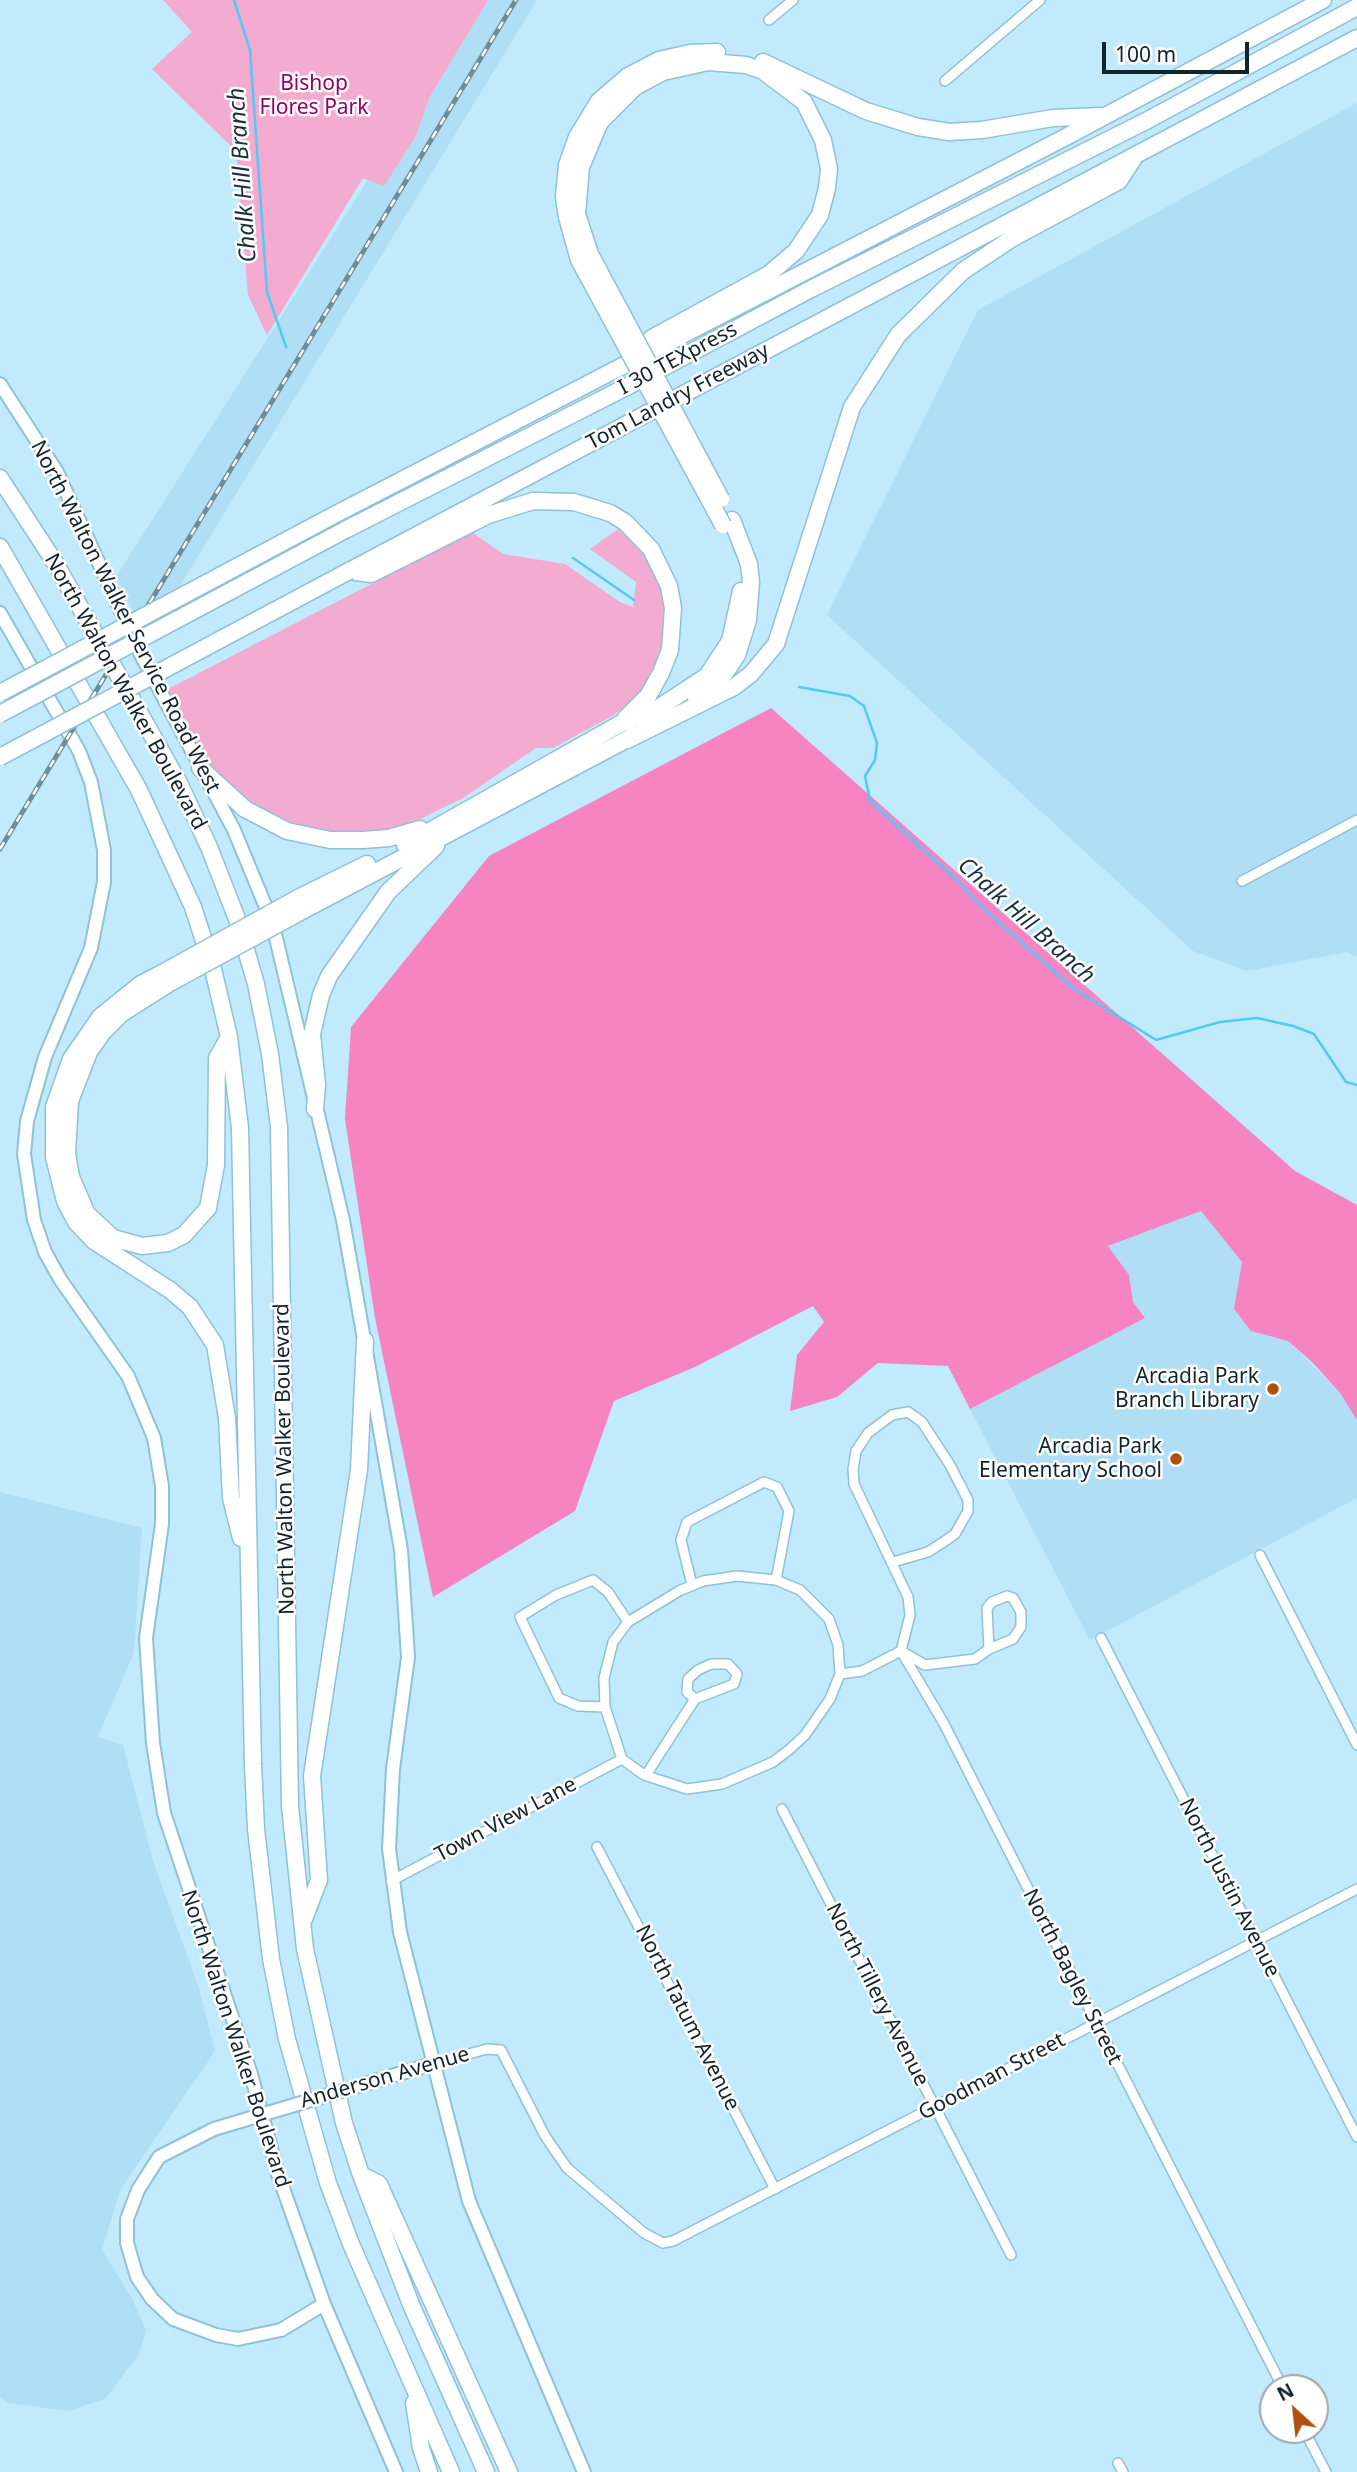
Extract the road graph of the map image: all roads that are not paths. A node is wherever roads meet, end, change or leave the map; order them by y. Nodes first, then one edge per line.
1 (793, 0) edge
2 (1040, 0) edge
3 (1323, 0) edge
4 (1357, 7) edge
5 (769, 20) dead end
6 (1357, 38) edge
7 (945, 81) dead end
8 (1107, 116) junction
9 (1136, 156) junction
10 (572, 215) junction
11 (625, 366) junction
12 (0, 384) edge
13 (0, 478) edge
14 (727, 523) junction
15 (0, 547) edge
16 (361, 569) junction
17 (0, 613) edge
18 (0, 693) edge
19 (0, 714) edge
20 (618, 725) junction
21 (627, 740) junction
22 (0, 757) edge
23 (200, 768) junction
24 (1357, 820) edge
25 (445, 829) junction
26 (1242, 881) dead end
27 (166, 978) junction
28 (229, 1037) junction
29 (315, 1109) junction
30 (365, 1341) junction
31 (1259, 1555) dead end
32 (892, 1562) junction
33 (249, 1566) junction
34 (776, 1580) junction
35 (692, 1585) junction
36 (628, 1622) junction
37 (1101, 1638) dead end
38 (989, 1649) junction
39 (901, 1651) junction
40 (840, 1674) junction
41 (695, 1699) junction
42 (605, 1707) junction
43 (1357, 1745) edge
44 (622, 1759) junction
45 (646, 1775) junction
46 (782, 1809) dead end
47 (597, 1847) dead end
48 (391, 1881) junction
49 (1357, 1889) edge
50 (303, 1922) junction
51 (1256, 1940) junction
52 (1095, 2022) junction
53 (432, 2064) junction
54 (935, 2106) junction
55 (1357, 2137) edge
56 (361, 2175) junction
57 (775, 2189) junction
58 (663, 2243) joint
59 (1011, 2255) dead end
60 (324, 2304) junction
61 (1276, 2374) edge
62 (410, 2380) junction
63 (1311, 2444) edge
64 (1118, 2463) dead end
65 (396, 2472) edge
66 (429, 2472) edge
67 (451, 2472) edge
68 (486, 2472) edge
69 (509, 2472) edge
70 (584, 2472) edge
71 (1123, 2472) edge
72 (1326, 2472) edge

1 - 5 street
2 - 7 street
3 - 8 highway
4 - 19 highway, I 30 TEXpress, bridge
6 - 9 highway, Tom Landry Freeway
8 - 10 highway
8 - 11 highway
9 - 16 highway, Tom Landry Freeway
9 - 21 highway
10 - 11 highway
10 - 14 highway, bridge
11 - 18 highway, bridge
12 - 23 main road, North Walton Walker Service Road West
13 - 50 highway, North Walton Walker Boulevard
14 - 20 highway
14 - 21 highway
15 - 28 highway, North Walton Walker Boulevard
16 - 20 highway
16 - 22 highway, Tom Landry Freeway, bridge
17 - 60 main road, North Walton Walker Boulevard
20 - 25 highway
21 - 25 highway
23 - 25 highway
23 - 29 main road, North Walton Walker Service Road West
24 - 26 street
25 - 27 highway, bridge
25 - 29 highway
27 - 28 highway
27 - 33 highway
28 - 33 highway, North Walton Walker Boulevard
29 - 30 main road, North Walton Walker Service Road West
30 - 48 main road
30 - 50 highway
31 - 43 street
32 - 32 street
32 - 39 street
33 - 62 highway, North Walton Walker Boulevard
34 - 35 street
34 - 35 street
34 - 40 street
35 - 36 street
36 - 42 street
36 - 42 street
37 - 51 street, North Justin Avenue
38 - 38 street
38 - 39 street
39 - 40 street
39 - 52 street, North Bagley Street
40 - 45 street
41 - 41 street
41 - 45 street
42 - 44 street
44 - 45 street
44 - 48 street, Town View Lane
46 - 54 street, North Tillery Avenue
47 - 57 street, North Tatum Avenue
48 - 53 main road
49 - 51 street, Goodman Street
50 - 56 highway, North Walton Walker Boulevard
51 - 52 street, Goodman Street
51 - 55 street, North Justin Avenue
52 - 54 street, Goodman Street
52 - 61 street, North Bagley Street
53 - 58 street, Anderson Avenue
53 - 60 main road, Anderson Avenue, bridge
53 - 70 main road
54 - 57 street, Goodman Street
54 - 59 street, North Tillery Avenue
56 - 68 highway, North Walton Walker Boulevard
56 - 69 highway
57 - 58 street, Goodman Street
60 - 65 main road, North Walton Walker Boulevard
62 - 66 highway
62 - 67 highway, North Walton Walker Boulevard
63 - 72 street
64 - 71 street

